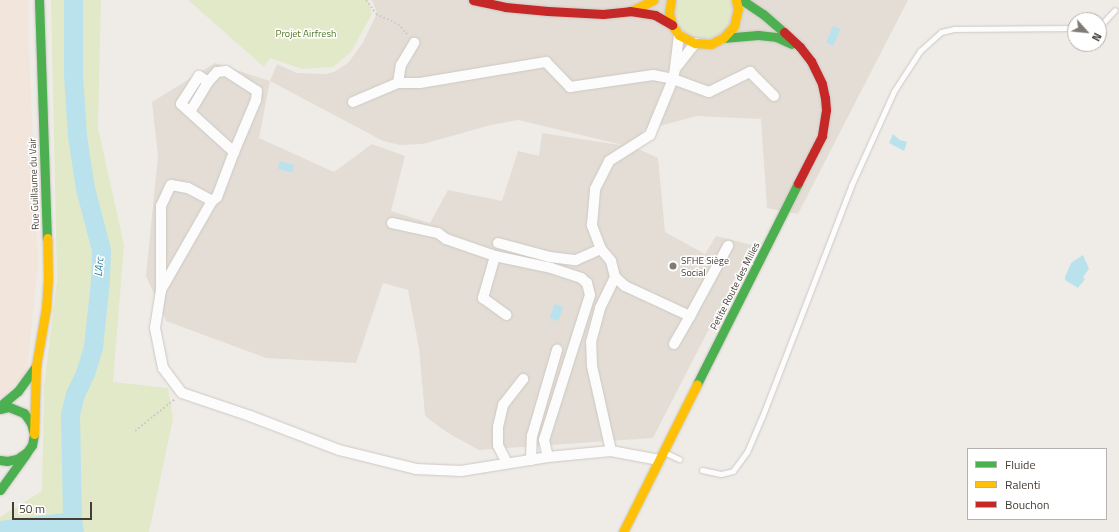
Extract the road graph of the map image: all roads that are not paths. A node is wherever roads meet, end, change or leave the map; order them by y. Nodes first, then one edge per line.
1 (39, 0) edge
2 (473, 0) edge
3 (654, 0) edge
4 (671, 0) edge
5 (736, 0) edge
6 (742, 0) edge
7 (1115, 10) dead end
8 (630, 11) junction
9 (1107, 18) edge
10 (672, 26) junction
11 (1067, 28) edge
12 (679, 35) junction
13 (723, 38) junction
14 (414, 43) road end
15 (695, 43) junction
16 (800, 47) junction
17 (674, 74) junction
18 (398, 83) junction
19 (774, 96) dead end
20 (353, 102) dead end
21 (234, 152) junction
22 (212, 201) junction
23 (392, 223) dead end
24 (498, 243) dead end
25 (728, 246) dead end
26 (601, 249) junction
27 (495, 256) junction
28 (615, 277) junction
29 (161, 290) junction
30 (506, 315) dead end
31 (690, 316) junction
32 (674, 344) dead end
33 (557, 350) dead end
34 (36, 366) junction
35 (523, 379) dead end
36 (0, 408) edge
37 (34, 434) junction
38 (611, 451) junction
39 (27, 452) junction
40 (661, 456) junction
41 (548, 457) junction
42 (679, 459) dead end
43 (0, 460) edge
44 (531, 460) junction
45 (507, 463) junction
46 (702, 470) dead end
47 (0, 490) edge
48 (623, 532) edge

1 - 34 main road, Rue Guillaume du Vair
2 - 8 main road
3 - 8 main road
4 - 10 main road
5 - 13 main road
6 - 16 main road, Petite Route des Milles
7 - 9 lane
8 - 10 main road
10 - 12 main road
11 - 46 lane
12 - 15 main road
12 - 17 street
13 - 15 main road
13 - 16 main road
14 - 18 street
15 - 17 street
16 - 40 main road, Petite Route des Milles
17 - 18 street
17 - 19 street
17 - 26 street
18 - 20 street
21 - 21 street
21 - 22 street
22 - 29 street
22 - 29 street
23 - 27 street
24 - 26 street
25 - 31 street
26 - 28 street
27 - 30 street
27 - 41 street
28 - 31 street
28 - 38 street
29 - 45 street
31 - 32 street
33 - 44 street
34 - 36 main road, Rue Guillaume du Vair
34 - 37 main road, Rue Guillaume du Vair
35 - 45 street
36 - 37 main road
37 - 39 main road, Rue Guillaume du Vair
38 - 40 street
38 - 41 street
39 - 43 main road
39 - 47 main road
40 - 42 lane
40 - 48 main road, Petite Route des Milles
41 - 44 street
44 - 45 street

